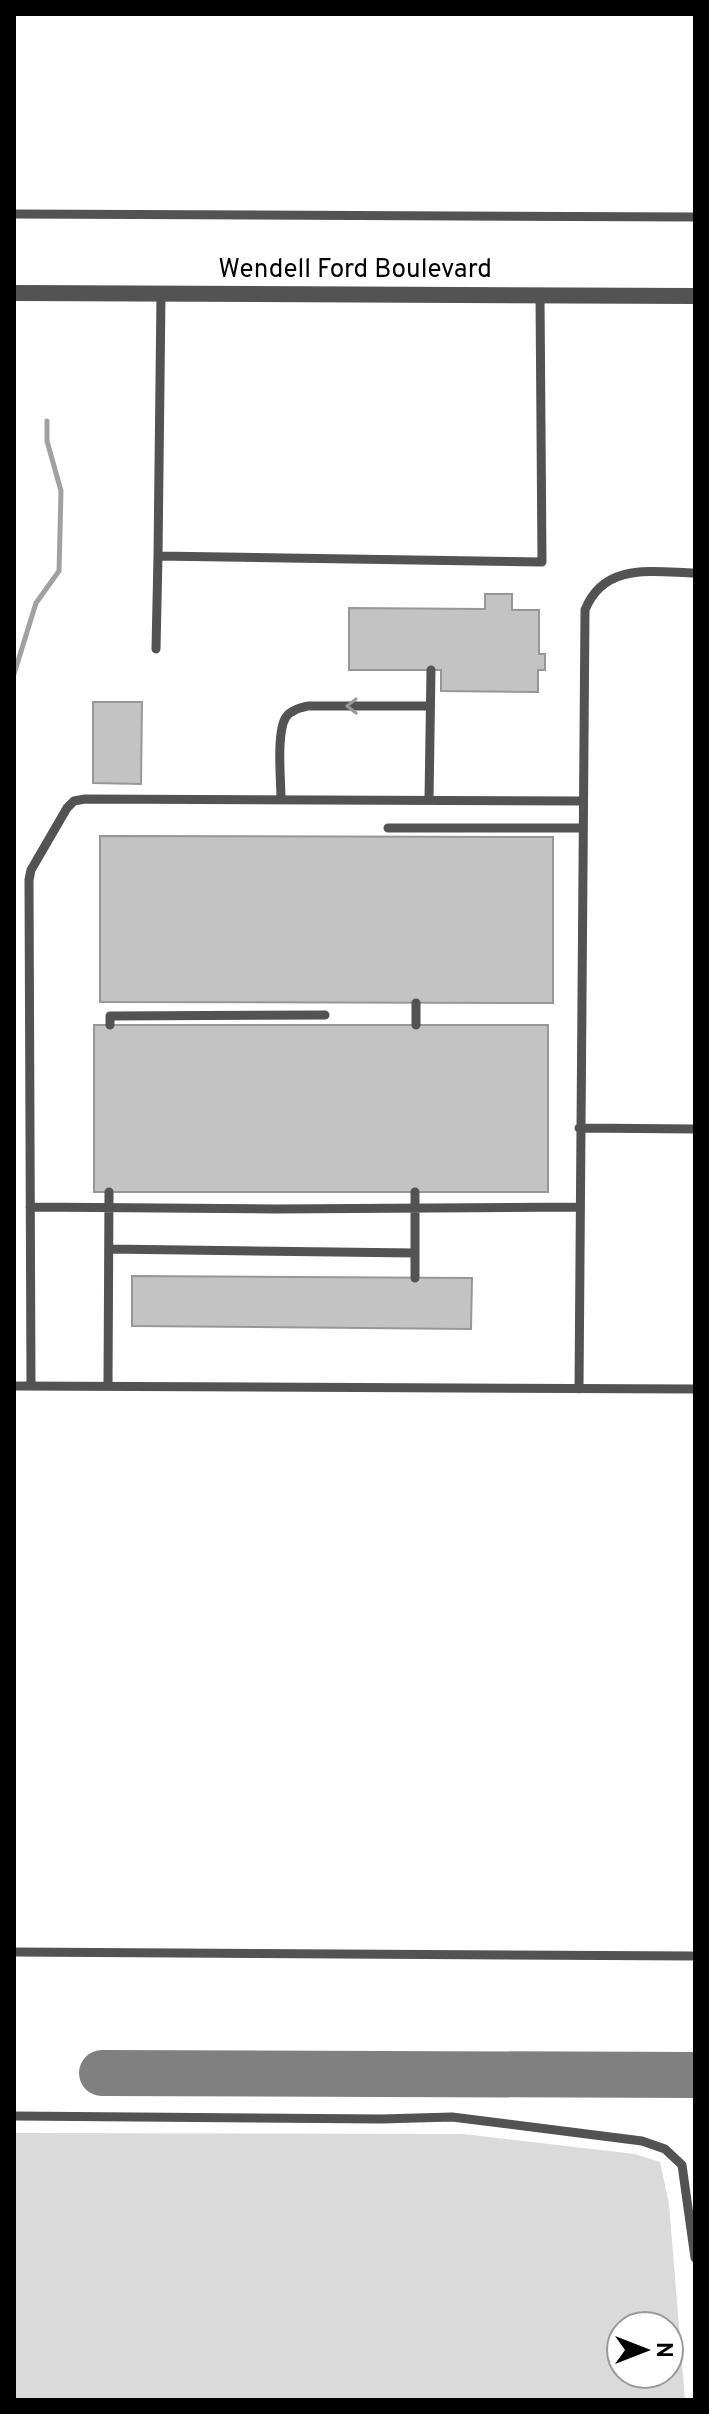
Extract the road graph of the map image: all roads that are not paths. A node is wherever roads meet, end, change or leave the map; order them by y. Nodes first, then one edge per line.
1 (14, 214) edge
2 (695, 217) edge
3 (14, 293) edge
4 (161, 294) junction
5 (540, 295) junction
6 (695, 296) edge
7 (158, 556) junction
8 (695, 573) edge
9 (156, 649) dead end
10 (431, 670) dead end
11 (430, 706) junction
12 (281, 799) junction
13 (429, 800) junction
14 (583, 801) junction
15 (388, 828) dead end
16 (583, 828) junction
17 (416, 1003) dead end
18 (325, 1015) dead end
19 (110, 1025) dead end
20 (416, 1025) dead end
21 (579, 1128) junction
22 (695, 1129) edge
23 (109, 1192) dead end
24 (415, 1192) dead end
25 (30, 1207) junction
26 (109, 1207) junction
27 (415, 1207) junction
28 (580, 1207) junction
29 (109, 1249) junction
30 (415, 1253) junction
31 (415, 1278) dead end
32 (14, 1386) edge
33 (31, 1386) junction
34 (108, 1386) junction
35 (579, 1389) junction
36 (695, 1389) edge
37 (14, 1952) edge
38 (695, 1956) edge
39 (14, 2116) edge
40 (695, 2258) edge

1 - 2 lane
3 - 4 street, Wendell Ford Boulevard
4 - 5 street, Wendell Ford Boulevard
4 - 7 lane
5 - 6 street, Wendell Ford Boulevard
5 - 7 lane
7 - 9 lane
8 - 14 lane
10 - 11 lane
11 -> 12 lane
11 - 13 lane
12 - 13 lane
12 - 25 lane
13 - 14 lane
14 - 16 lane
15 - 16 lane
16 - 21 lane
17 - 20 lane
18 - 19 lane
21 - 22 lane
21 - 28 lane
23 - 26 lane
24 - 27 lane
25 - 26 lane
25 - 33 lane
26 - 27 lane
26 - 29 lane
27 - 28 lane
27 - 30 lane
28 - 35 lane
29 - 30 lane
29 - 34 lane
30 - 31 lane
32 - 33 lane
33 - 34 lane
34 - 35 lane
35 - 36 lane
37 - 38 lane
39 - 40 lane

